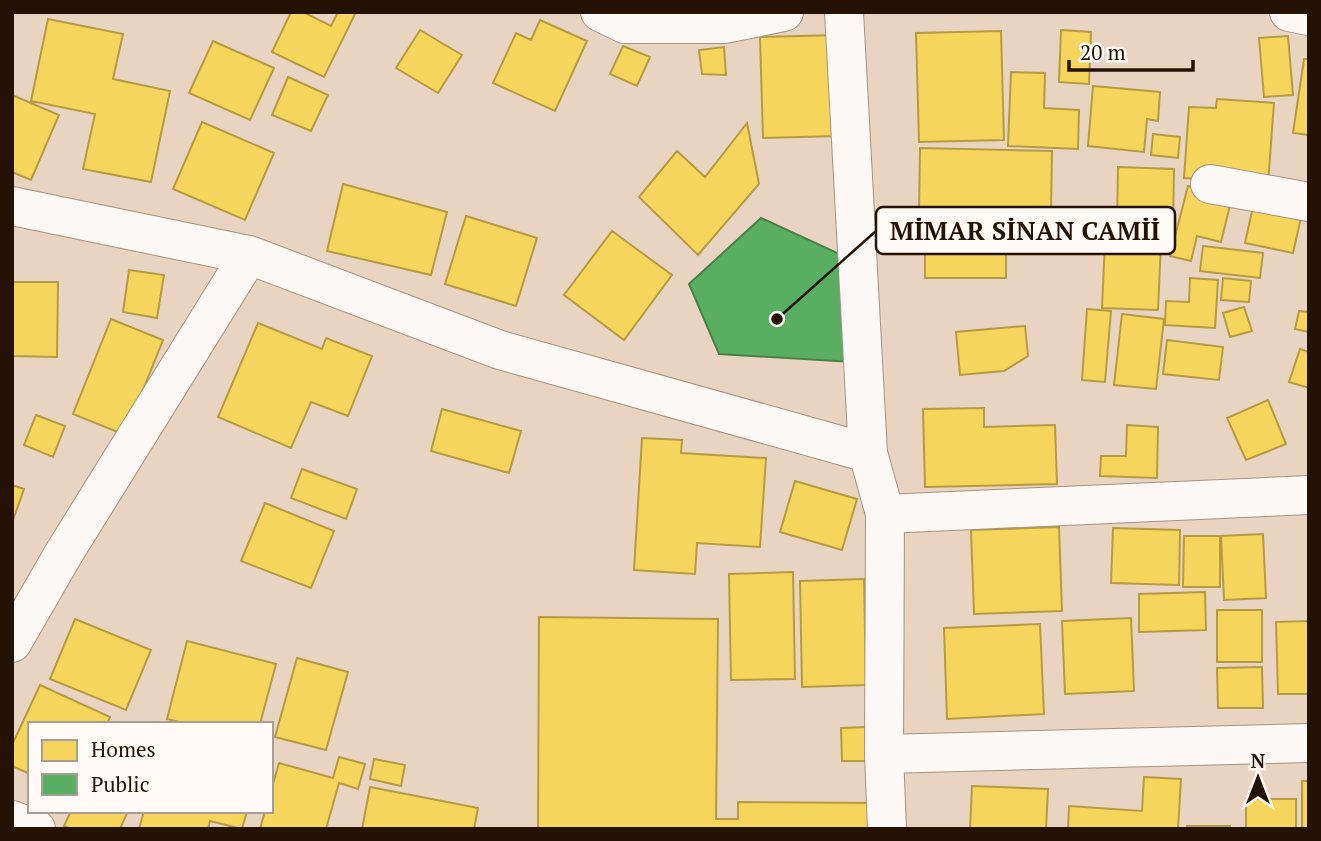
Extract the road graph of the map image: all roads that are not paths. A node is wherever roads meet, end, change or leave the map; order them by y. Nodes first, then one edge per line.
1 (600, 12) edge
2 (784, 12) edge
3 (844, 12) edge
4 (1289, 12) edge
5 (1309, 16) edge
6 (1210, 184) dead end
7 (1309, 202) edge
8 (12, 206) edge
9 (249, 255) junction
10 (868, 453) junction
11 (1309, 495) edge
12 (885, 514) junction
13 (12, 643) edge
14 (1309, 743) edge
15 (884, 754) junction
16 (12, 820) edge
17 (36, 829) edge
18 (887, 829) edge

1 - 2 street
3 - 10 street
4 - 5 street
6 - 7 street
8 - 9 street
9 - 10 street
9 - 13 street
10 - 12 street
11 - 12 street
12 - 15 street
14 - 15 street
15 - 18 street
16 - 17 street

